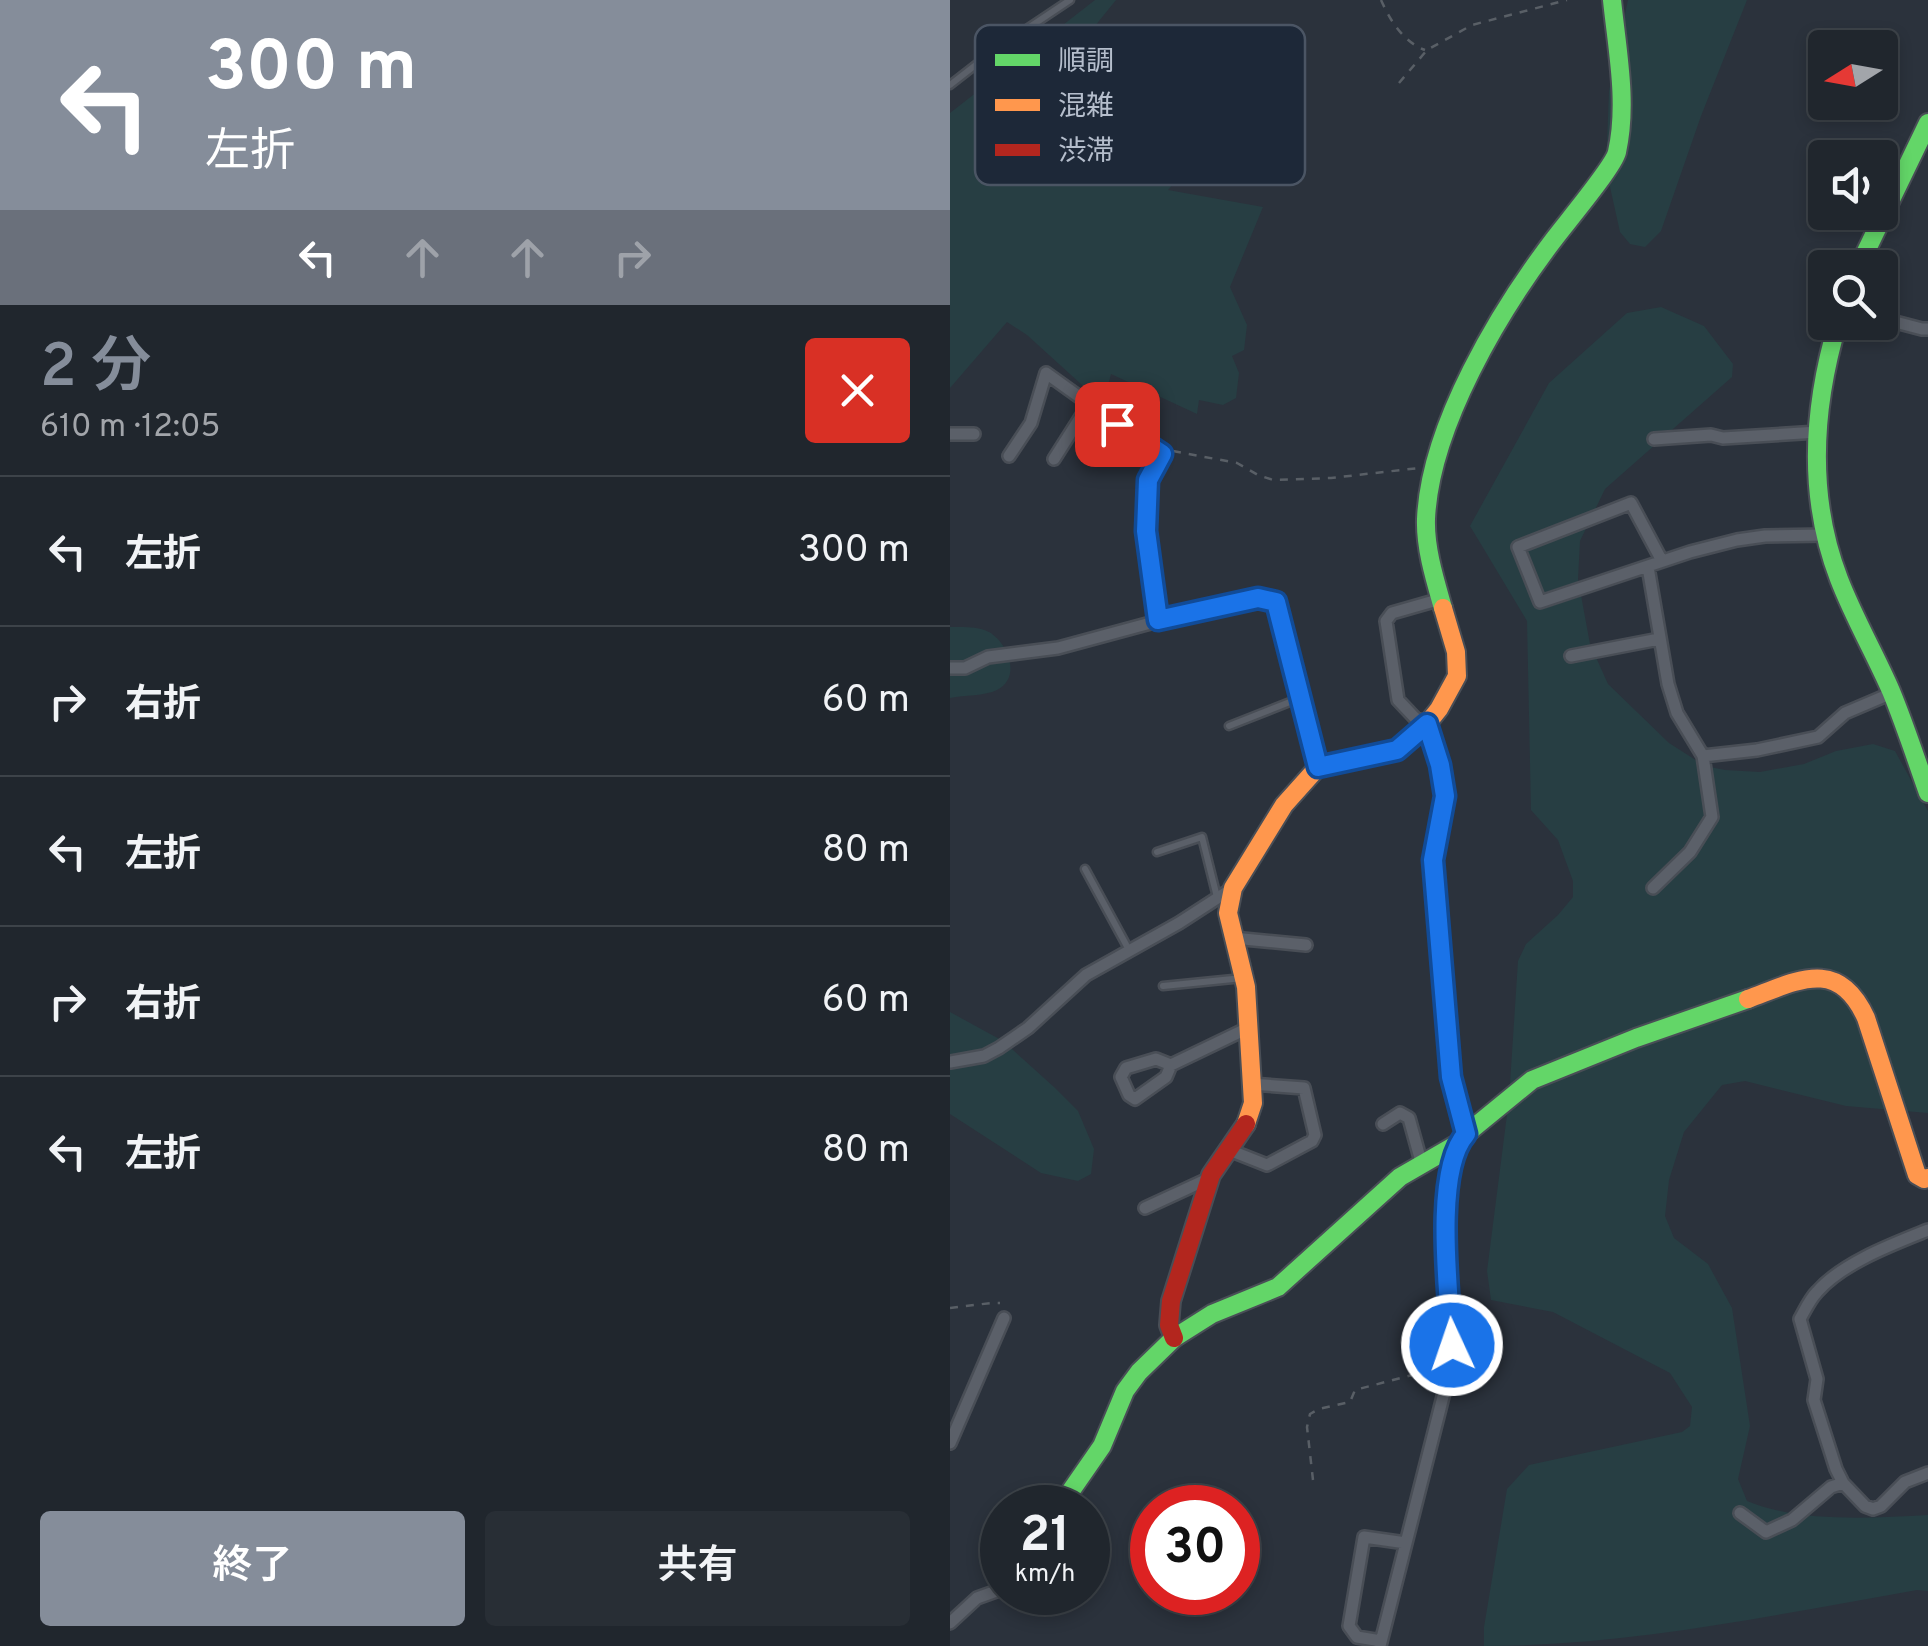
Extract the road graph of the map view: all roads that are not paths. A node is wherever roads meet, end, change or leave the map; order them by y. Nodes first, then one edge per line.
1 (1070, 0) edge
2 (1612, 0) edge
3 (1033, 25) edge
4 (975, 66) edge
5 (950, 86) edge
6 (1928, 122) edge
7 (1867, 250) edge
8 (1898, 323) edge
9 (1928, 329) edge
10 (1832, 340) edge
11 (1089, 404) junction
12 (1818, 432) junction
13 (950, 434) edge
14 (974, 434) dead end
15 (1654, 439) dead end
16 (1009, 456) dead end
17 (1054, 459) dead end
18 (1826, 535) junction
19 (1662, 561) junction
20 (1648, 567) junction
21 (1441, 599) junction
22 (1158, 620) junction
23 (1659, 638) junction
24 (1571, 656) dead end
25 (950, 668) edge
26 (1892, 693) junction
27 (1301, 698) junction
28 (1427, 724) junction
29 (1229, 726) dead end
30 (1703, 756) junction
31 (1318, 767) junction
32 (1928, 793) edge
33 (1157, 852) dead end
34 (1085, 869) dead end
35 (1653, 888) dead end
36 (1225, 893) junction
37 (1233, 938) junction
38 (1306, 945) dead end
39 (1129, 950) junction
40 (1244, 978) junction
41 (1162, 986) dead end
42 (1248, 1028) junction
43 (950, 1062) edge
44 (1170, 1065) dead end
45 (1252, 1084) junction
46 (1383, 1124) dead end
47 (1462, 1139) junction
48 (1228, 1150) junction
49 (1422, 1164) junction
50 (1210, 1178) junction
51 (1928, 1178) edge
52 (1145, 1208) dead end
53 (1928, 1230) edge
54 (1004, 1318) road end
55 (1174, 1338) junction
56 (950, 1443) edge
57 (1928, 1473) edge
58 (1844, 1483) junction
59 (1077, 1485) edge
60 (1740, 1513) dead end
61 (1406, 1543) junction
62 (980, 1597) edge
63 (950, 1622) edge
64 (1381, 1643) edge

1 - 3 lane
2 - 21 street
4 - 5 lane
6 - 7 street
8 - 9 street
10 - 12 street
11 - 16 street
11 - 17 street
11 - 22 street
12 - 15 street
12 - 18 street
13 - 14 street
18 - 19 street
18 - 26 street
19 - 20 street
19 - 20 street
20 - 23 street
21 - 28 street
21 - 28 street
22 - 25 street
22 - 27 street
23 - 24 street
23 - 30 street
26 - 30 street
26 - 32 street
27 - 29 lane
27 - 31 street
28 - 31 street
28 - 47 street
30 - 35 street
31 - 36 street
33 - 36 lane
34 - 39 lane
36 - 37 street
36 - 39 street
37 - 38 street
37 - 40 street
39 - 43 street
40 - 41 lane
40 - 42 street
42 - 44 street
42 - 45 street
45 - 48 street
45 - 48 street
46 - 49 street
47 - 49 street
47 - 51 street
47 - 61 street
48 - 50 street
49 - 55 street
50 - 52 street
50 - 55 street
53 - 58 street
54 - 56 street
55 - 59 street
57 - 58 street
58 - 60 street
61 - 64 street
61 - 64 street
62 - 63 street

